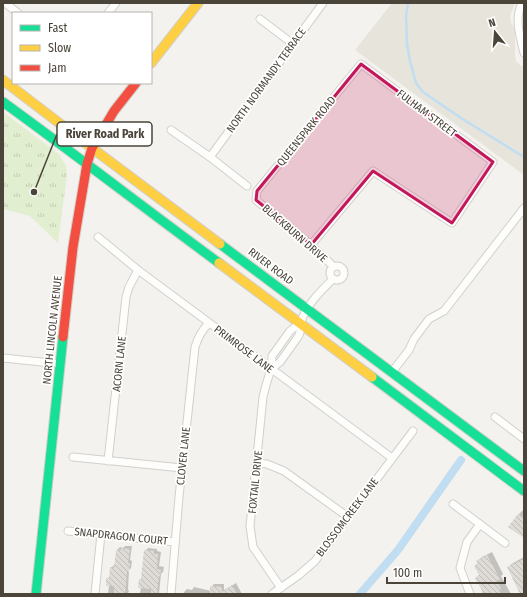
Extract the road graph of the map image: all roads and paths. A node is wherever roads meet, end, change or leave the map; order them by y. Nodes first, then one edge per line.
1 (5, 3) edge
2 (116, 3) edge
3 (198, 3) edge
4 (323, 3) edge
5 (522, 3) edge
6 (17, 12) edge
7 (109, 12) edge
8 (260, 19) dead end
9 (293, 44) junction
10 (524, 53) edge
11 (152, 62) edge
12 (361, 64) joint
13 (3, 80) edge
14 (135, 84) edge
15 (3, 102) edge
16 (171, 130) dead end
17 (92, 148) junction
18 (210, 157) junction
19 (87, 164) junction
20 (247, 186) dead end
21 (256, 200) joint
22 (524, 208) edge
23 (98, 237) dead end
24 (311, 245) junction
25 (333, 266) junction
26 (138, 270) junction
27 (333, 279) junction
28 (308, 309) junction
29 (209, 322) junction
30 (300, 323) junction
31 (3, 358) edge
32 (61, 364) junction
33 (271, 369) junction
34 (392, 372) junction
35 (495, 417) dead end
36 (413, 431) dead end
37 (524, 439) edge
38 (73, 457) dead end
39 (392, 458) junction
40 (108, 461) junction
41 (257, 463) junction
42 (182, 468) junction
43 (524, 471) edge
44 (524, 491) edge
45 (453, 504) dead end
46 (348, 517) junction
47 (480, 524) junction
48 (68, 531) dead end
49 (101, 534) junction
50 (175, 542) junction
51 (505, 543) dead end
52 (281, 588) junction
53 (36, 594) edge
54 (95, 594) edge
55 (171, 594) edge
56 (272, 594) edge
57 (470, 594) edge

1 - 6 street
2 - 7 street
3 - 11 main road
4 - 9 street, NORTH NORMANDY TERRACE
5 - 10 street
8 - 9 street
9 - 18 street, NORTH NORMANDY TERRACE
12 - 21 street, QUEENSPARK ROAD
12 - 24 street, FULHAM STREET
13 - 17 main road, RIVER ROAD
14 - 17 main road, NORTH LINCOLN AVENUE
15 - 19 main road
16 - 18 street
17 - 19 main road, NORTH LINCOLN AVENUE
17 - 28 main road, RIVER ROAD
18 - 20 street
19 - 30 main road
19 - 32 main road, NORTH LINCOLN AVENUE
21 - 24 street, BLACKBURN DRIVE
22 - 34 street
23 - 26 street, PRIMROSE LANE
24 - 25 street, BLACKBURN DRIVE
25 - 27 street
25 - 27 street
26 - 29 street, PRIMROSE LANE
26 - 40 street, ACORN LANE
27 - 28 street
28 - 30 street
28 - 34 main road, RIVER ROAD
29 - 33 street, PRIMROSE LANE
29 - 42 street, CLOVER LANE
30 - 33 street, FOXTAIL DRIVE
30 - 33 street, FOXTAIL DRIVE
30 - 44 main road
31 - 32 street
32 - 53 main road, NORTH LINCOLN AVENUE
33 - 39 street, PRIMROSE LANE
33 - 41 street, FOXTAIL DRIVE
34 - 43 main road, RIVER ROAD
35 - 37 street
36 - 39 street, BLOSSOMCREEK LANE
38 - 40 street
39 - 46 street, BLOSSOMCREEK LANE
40 - 42 street
41 - 46 street
41 - 52 street, FOXTAIL DRIVE
42 - 50 street, CLOVER LANE
45 - 47 street
46 - 52 street, BLOSSOMCREEK LANE
47 - 51 street
47 - 57 street
48 - 49 street, SNAPDRAGON COURT
49 - 50 street, SNAPDRAGON COURT
49 - 54 street
50 - 55 street, CLOVER LANE
52 - 56 street, BLOSSOMCREEK LANE

